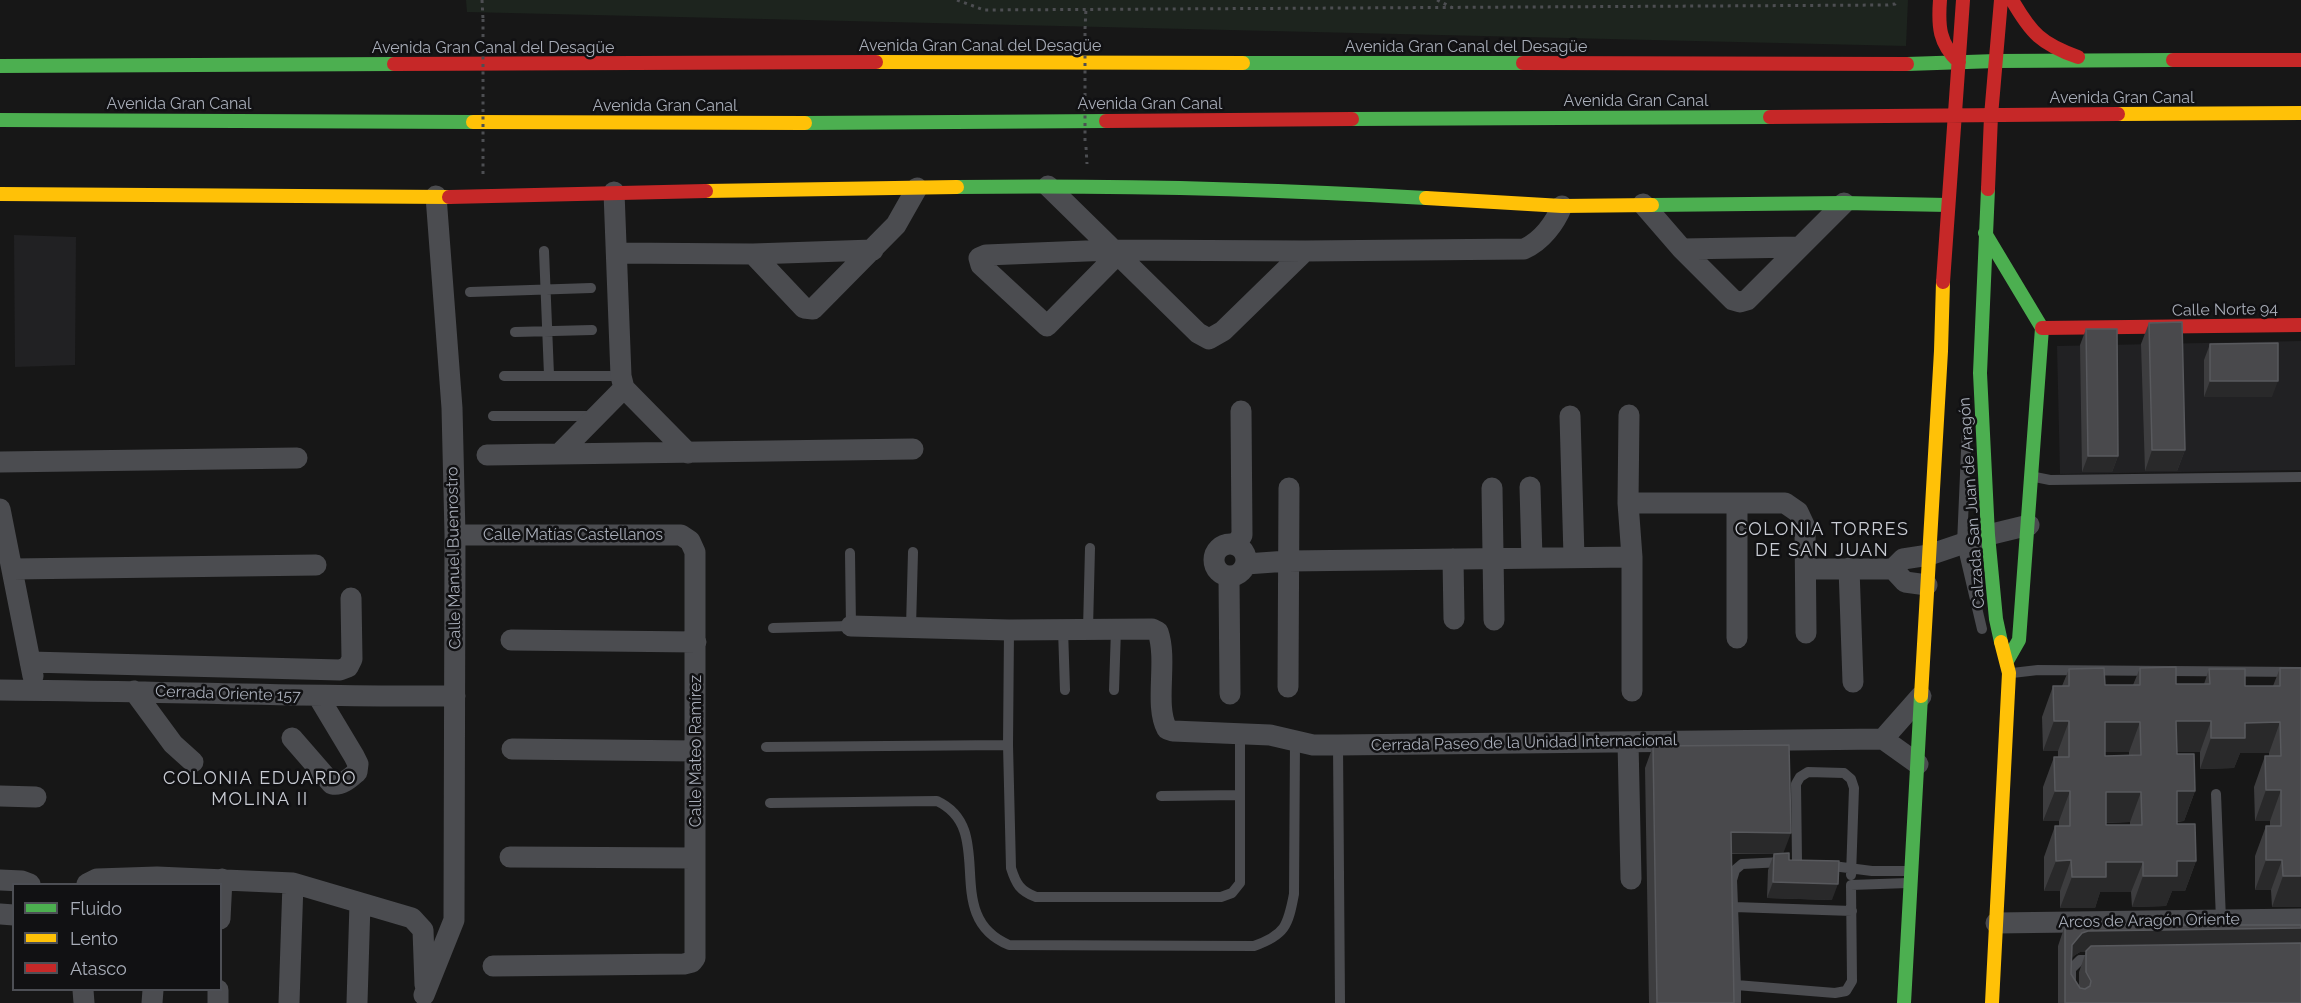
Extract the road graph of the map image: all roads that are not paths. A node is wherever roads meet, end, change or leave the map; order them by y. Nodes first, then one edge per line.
1 (1940, 0) edge
2 (1963, 0) edge
3 (1973, 0) edge
4 (2001, 0) edge
5 (2012, 0) edge
6 (1979, 59) junction
7 (2301, 60) edge
8 (2094, 62) junction
9 (0, 66) edge
10 (2301, 113) edge
11 (1960, 116) junction
12 (1986, 116) junction
13 (0, 120) edge
14 (1048, 186) junction
15 (917, 188) junction
16 (614, 192) junction
17 (0, 194) edge
18 (436, 196) junction
19 (1844, 203) junction
20 (1643, 204) junction
21 (1948, 205) junction
22 (1562, 206) junction
23 (1985, 232) junction
24 (1799, 247) junction
25 (1682, 249) junction
26 (873, 250) junction
27 (544, 251) dead end
28 (1305, 251) junction
29 (617, 253) junction
30 (1114, 253) junction
31 (753, 254) junction
32 (591, 288) dead end
33 (547, 289) junction
34 (470, 292) dead end
35 (2301, 325) edge
36 (2042, 328) junction
37 (592, 330) dead end
38 (549, 331) junction
39 (515, 332) dead end
40 (549, 375) junction
41 (504, 376) dead end
42 (623, 382) junction
43 (1969, 388) dead end
44 (1241, 411) dead end
45 (1968, 412) dead end
46 (1629, 415) dead end
47 (493, 416) dead end
48 (597, 416) junction
49 (1570, 416) dead end
50 (913, 449) dead end
51 (560, 453) junction
52 (688, 453) junction
53 (487, 455) dead end
54 (297, 458) dead end
55 (0, 462) edge
56 (2032, 477) junction
57 (2301, 477) edge
58 (1530, 487) dead end
59 (1288, 488) dead end
60 (1492, 488) dead end
61 (1628, 503) junction
62 (1737, 503) junction
63 (0, 509) edge
64 (2028, 525) junction
65 (455, 535) junction
66 (1988, 535) junction
67 (690, 541) joint
68 (1962, 544) junction
69 (1236, 545) junction
70 (1090, 548) dead end
71 (912, 552) dead end
72 (850, 553) dead end
73 (1935, 553) junction
74 (1574, 557) junction
75 (1632, 557) junction
76 (1532, 558) junction
77 (1453, 559) junction
78 (1492, 560) junction
79 (1288, 561) junction
80 (316, 565) dead end
81 (1849, 568) junction
82 (1887, 568) junction
83 (13, 569) junction
84 (1806, 569) junction
85 (1237, 570) junction
86 (1933, 592) junction
87 (351, 597) dead end
88 (1454, 619) dead end
89 (1494, 620) dead end
90 (851, 626) junction
91 (911, 627) junction
92 (772, 628) dead end
93 (1063, 629) junction
94 (1089, 629) junction
95 (1116, 629) junction
96 (1010, 630) junction
97 (1806, 633) dead end
98 (1737, 638) dead end
99 (511, 639) dead end
100 (1985, 640) dead end
101 (696, 642) junction
102 (30, 662) junction
103 (2008, 667) junction
104 (2301, 672) edge
105 (1853, 682) dead end
106 (1288, 687) dead end
107 (0, 690) edge
108 (36, 690) junction
109 (1065, 690) dead end
110 (1114, 690) dead end
111 (134, 691) junction
112 (1632, 691) dead end
113 (1230, 694) dead end
114 (318, 696) junction
115 (455, 696) junction
116 (1921, 696) junction
117 (1995, 705) dead end
118 (1240, 734) junction
119 (292, 738) dead end
120 (1883, 739) junction
121 (1295, 741) junction
122 (1628, 742) junction
123 (1008, 745) junction
124 (1338, 745) junction
125 (766, 747) dead end
126 (512, 749) dead end
127 (695, 751) junction
128 (193, 762) dead end
129 (1918, 764) junction
130 (2216, 794) dead end
131 (1240, 795) junction
132 (0, 796) edge
133 (1161, 796) dead end
134 (36, 797) dead end
135 (770, 803) dead end
136 (510, 857) dead end
137 (695, 858) junction
138 (1806, 863) junction
139 (1851, 869) junction
140 (1911, 877) junction
141 (222, 879) junction
142 (1631, 879) dead end
143 (0, 880) edge
144 (157, 880) edge
145 (26, 883) edge
146 (90, 883) edge
147 (222, 883) edge
148 (293, 883) junction
149 (1851, 885) junction
150 (360, 903) junction
151 (1734, 907) junction
152 (1852, 911) junction
153 (2301, 919) edge
154 (2221, 920) junction
155 (1996, 923) junction
156 (2104, 960) edge
157 (494, 966) dead end
158 (1736, 985) junction
159 (424, 999) edge
160 (289, 1003) edge
161 (357, 1003) edge
162 (1340, 1003) edge
163 (1736, 1003) edge
164 (1904, 1003) edge
165 (1984, 1003) edge
166 (1992, 1003) edge
167 (2076, 1003) edge

1 - 6 main road
2 - 6 main road, Calzada San Juan de Aragón
3 - 6 lane
4 - 6 main road, Calzada San Juan de Aragón
5 - 8 main road
6 - 8 main road
6 - 9 main road, Avenida Gran Canal del Desagüe
6 - 11 main road, Calzada San Juan de Aragón
6 - 12 main road, Calzada San Juan de Aragón
7 - 8 main road
10 - 12 main road, Avenida Gran Canal
11 - 12 main road, Avenida Gran Canal
11 - 13 main road, Avenida Gran Canal
11 - 21 main road, Calzada San Juan de Aragón
11 - 73 lane
12 - 23 main road, Calzada San Juan de Aragón
12 - 43 lane
14 - 15 main road
14 - 22 main road
14 - 30 street
15 - 16 main road
15 - 26 street
16 - 18 main road
16 - 29 street
17 - 18 main road
18 - 65 street, Calle Manuel Buenrostro
19 - 20 main road
19 - 21 main road
19 - 24 street
20 - 22 main road
20 - 25 street
21 - 73 main road, Calzada San Juan de Aragón
22 - 28 street
23 - 36 main road
23 - 66 main road, Calzada San Juan de Aragón
24 - 25 street
24 - 25 street
26 - 31 street
26 - 31 street
27 - 33 lane
28 - 30 street
28 - 30 street
29 - 31 street
29 - 42 street
30 - 30 street
32 - 33 lane
33 - 34 lane
33 - 38 lane
35 - 36 main road, Calle Norte 94
36 - 56 main road
37 - 38 lane
38 - 39 lane
38 - 40 lane
40 - 41 lane
40 - 42 lane
42 - 48 street
42 - 52 street
44 - 69 street
45 - 68 lane
46 - 61 street
47 - 48 lane
48 - 51 street
49 - 74 street
50 - 52 street
51 - 52 street
51 - 53 street
54 - 55 street
56 - 57 lane
56 - 64 main road
58 - 76 street
59 - 79 street
60 - 78 street
61 - 62 street
61 - 75 street
62 - 84 street
62 - 98 street
63 - 83 street
64 - 66 street
64 - 103 main road
65 - 67 street, Calle Matías Castellanos
65 - 115 street, Calle Manuel Buenrostro
66 - 68 street
66 - 103 main road, Calzada San Juan de Aragón
67 - 101 street, Calle Mateo Ramírez
68 - 73 street
68 - 100 lane
69 - 85 street
69 - 85 street
70 - 94 lane
71 - 91 lane
72 - 90 lane
73 - 82 street
73 - 86 main road, Calzada San Juan de Aragón
74 - 75 street
74 - 76 street
75 - 112 street
76 - 78 street
77 - 78 street
77 - 79 street
77 - 88 street
78 - 89 street
79 - 85 street
79 - 106 street
80 - 83 street
81 - 82 street
81 - 84 street
81 - 105 street
82 - 86 street
83 - 102 street
84 - 97 street
85 - 113 street
86 - 116 main road, Calzada San Juan de Aragón
87 - 102 street
90 - 91 street
90 - 92 lane
91 - 96 street
93 - 94 street
93 - 96 street
93 - 109 lane
94 - 95 street
95 - 110 lane
95 - 118 street, Cerrada Paseo de la Unidad Internacional
96 - 123 lane
99 - 101 street
101 - 127 street, Calle Mateo Ramírez
102 - 108 street
103 - 104 lane
103 - 155 main road, Calzada San Juan de Aragón
107 - 108 street, Cerrada Oriente 157
108 - 111 street, Cerrada Oriente 157
111 - 114 street, Cerrada Oriente 157
111 - 128 street
114 - 115 street, Cerrada Oriente 157
114 - 119 street
115 - 159 street, Calle Manuel Buenrostro
116 - 120 street
116 - 129 main road, Calzada San Juan de Aragón
117 - 165 lane
118 - 121 street, Cerrada Paseo de la Unidad Internacional
118 - 131 lane
120 - 122 street, Cerrada Paseo de la Unidad Internacional
120 - 129 street
121 - 124 street, Cerrada Paseo de la Unidad Internacional
121 - 135 lane
122 - 124 street, Cerrada Paseo de la Unidad Internacional
122 - 142 street
123 - 125 lane
123 - 131 lane
124 - 162 lane
126 - 127 street
127 - 137 street, Calle Mateo Ramírez
129 - 140 main road, Calzada San Juan de Aragón
130 - 154 lane
131 - 133 lane
132 - 134 street
136 - 137 street
137 - 157 street, Calle Mateo Ramírez
138 - 139 lane
138 - 139 lane
138 - 151 lane
139 - 140 lane
139 - 149 lane
140 - 149 lane
140 - 164 main road, Calzada San Juan de Aragón
141 - 144 street
141 - 147 street
141 - 148 street
143 - 145 street
144 - 146 street
148 - 150 street
148 - 160 street
149 - 152 lane
150 - 159 street
150 - 161 street
151 - 152 lane
151 - 158 lane
152 - 158 lane
153 - 154 street, Arcos de Aragón Oriente
154 - 155 street, Arcos de Aragón Oriente
155 - 166 main road, Calzada San Juan de Aragón
156 - 167 lane
158 - 163 lane

